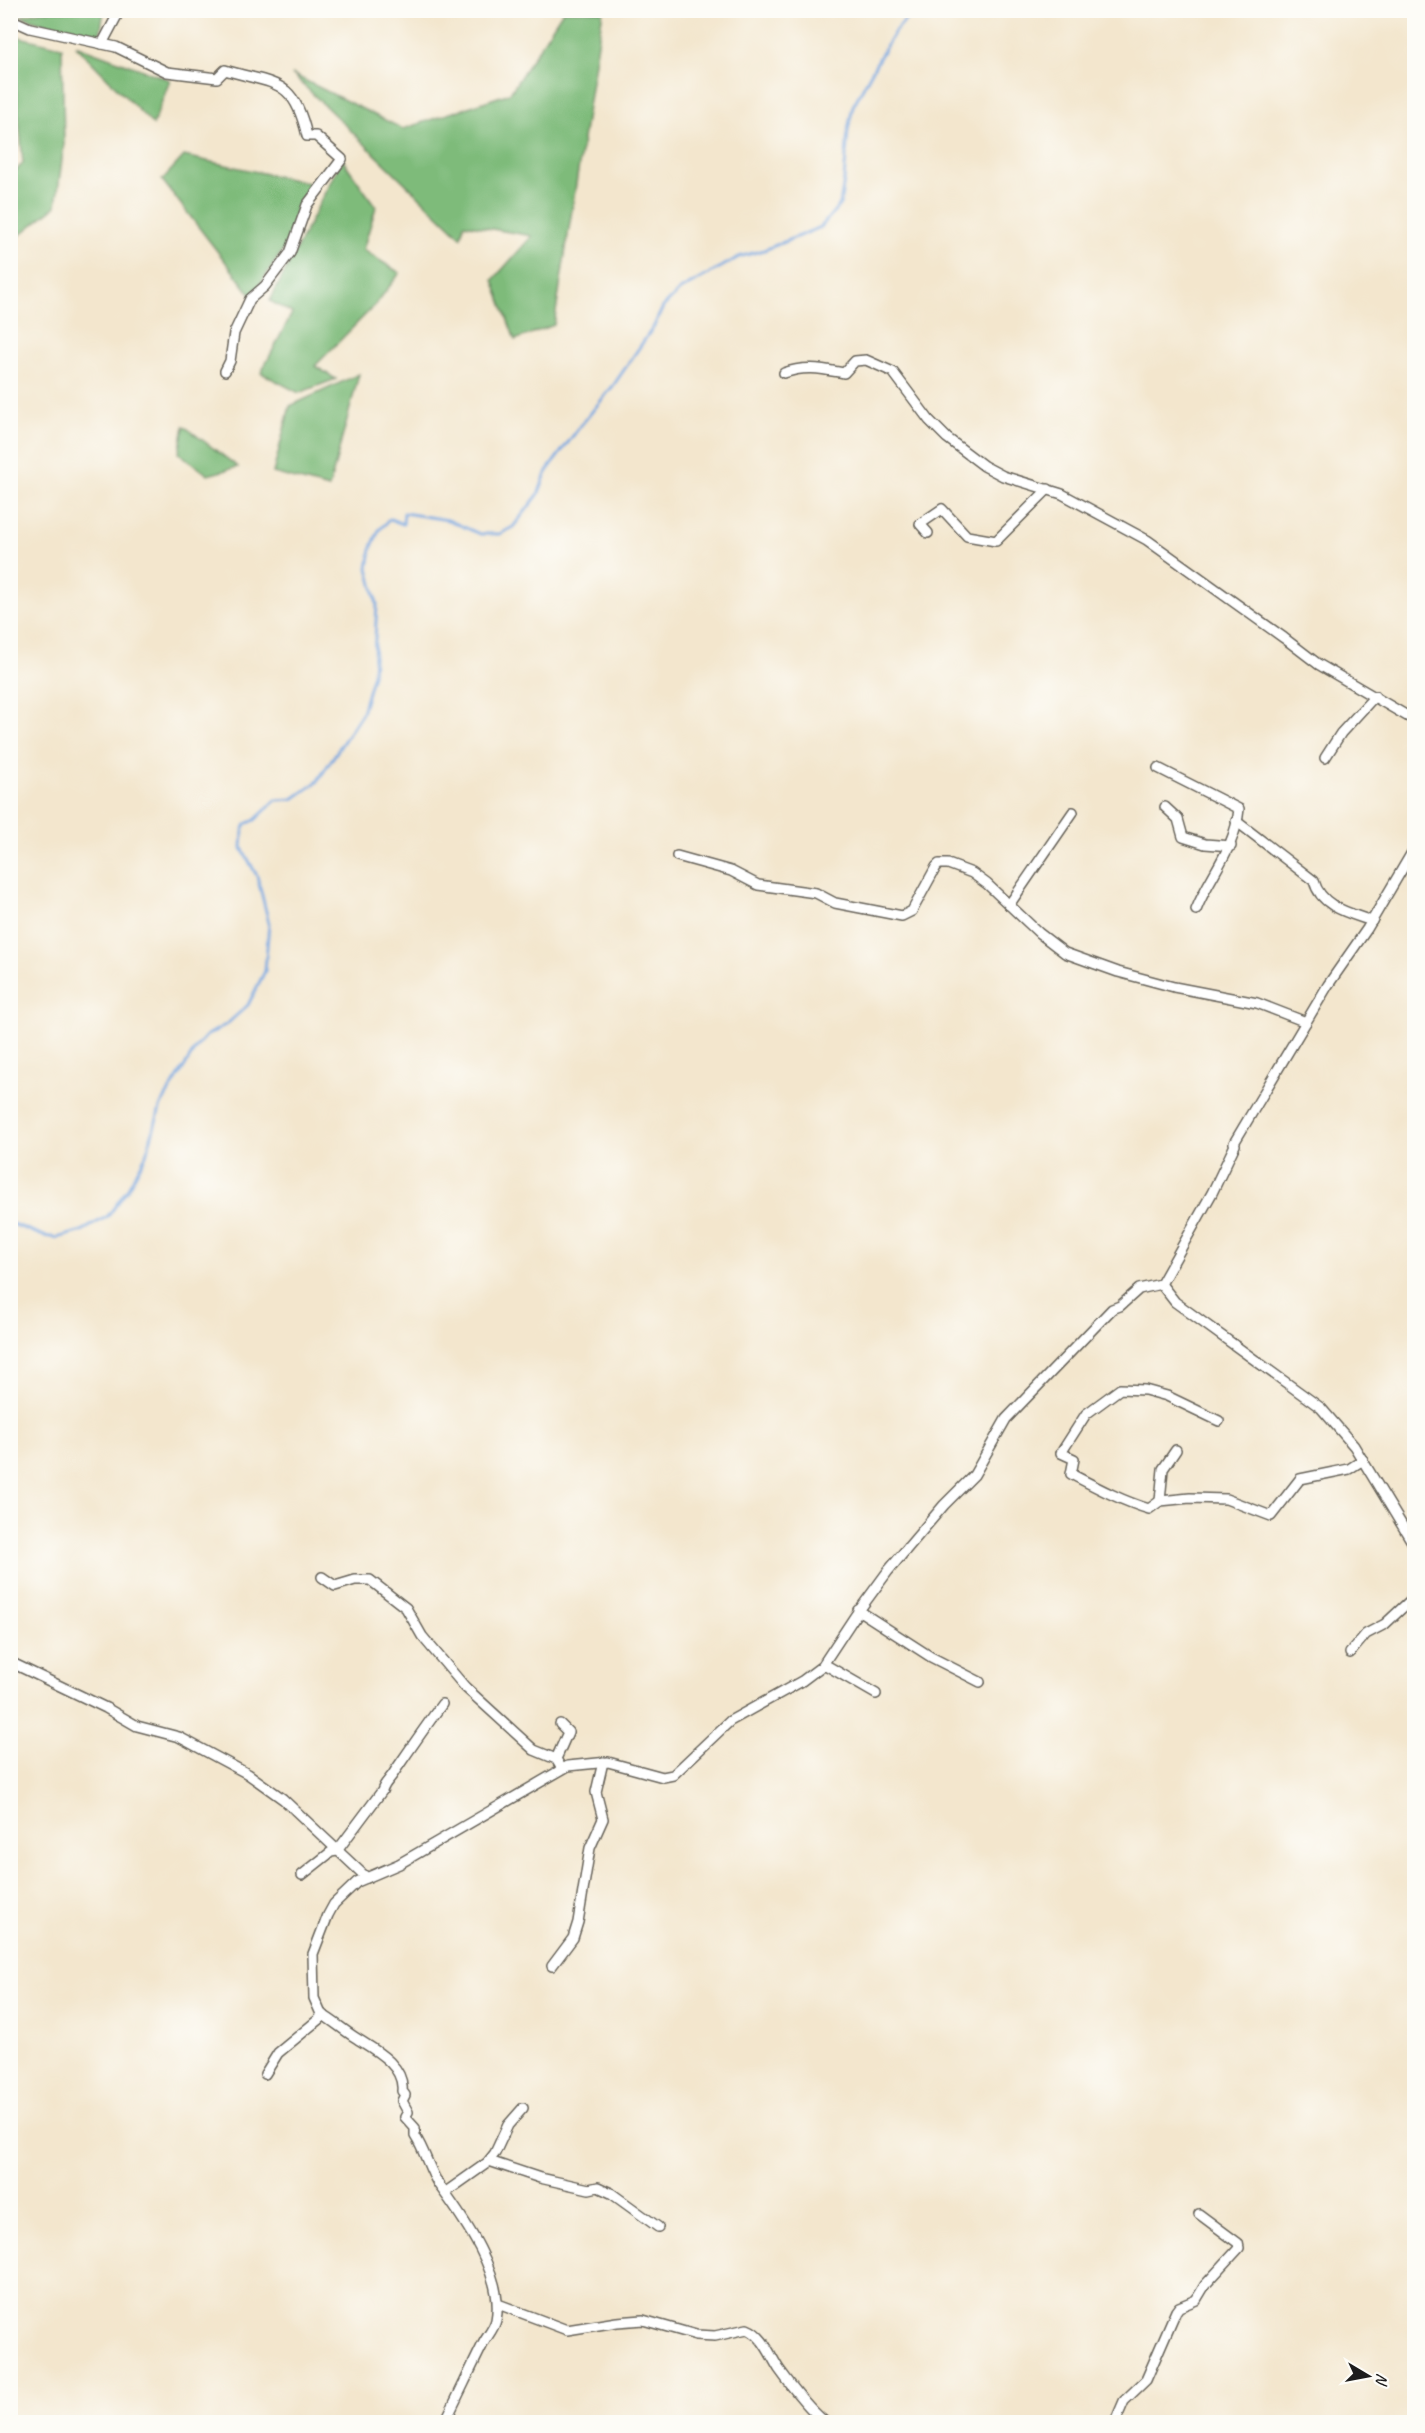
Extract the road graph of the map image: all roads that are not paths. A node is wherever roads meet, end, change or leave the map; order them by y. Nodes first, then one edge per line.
1 (120, 10) edge
2 (10, 19) edge
3 (102, 44) junction
4 (225, 371) dead end
5 (783, 373) dead end
6 (1048, 489) junction
7 (928, 533) dead end
8 (1375, 696) junction
9 (1414, 720) edge
10 (1325, 758) dead end
11 (1158, 768) dead end
12 (1165, 807) dead end
13 (1073, 812) dead end
14 (1236, 821) junction
15 (1231, 846) junction
16 (1414, 849) edge
17 (677, 856) dead end
18 (1009, 905) junction
19 (1196, 910) dead end
20 (1371, 921) junction
21 (1306, 1022) junction
22 (1161, 1284) junction
23 (1219, 1421) dead end
24 (1176, 1450) dead end
25 (1363, 1460) junction
26 (1160, 1501) junction
27 (1414, 1545) edge
28 (322, 1577) dead end
29 (1414, 1597) edge
30 (858, 1610) junction
31 (1350, 1653) dead end
32 (10, 1662) edge
33 (824, 1664) junction
34 (980, 1682) dead end
35 (876, 1694) dead end
36 (442, 1704) dead end
37 (560, 1724) dead end
38 (556, 1759) junction
39 (603, 1762) junction
40 (562, 1769) junction
41 (337, 1851) junction
42 (302, 1875) dead end
43 (367, 1878) junction
44 (552, 1966) dead end
45 (324, 2015) junction
46 (265, 2074) dead end
47 (523, 2108) dead end
48 (491, 2159) junction
49 (446, 2192) junction
50 (1199, 2214) dead end
51 (658, 2227) dead end
52 (498, 2304) junction
53 (445, 2422) edge
54 (825, 2422) edge
55 (1115, 2422) edge

1 - 3 street
2 - 3 street
3 - 4 street
5 - 6 street
6 - 7 street
6 - 8 street
8 - 9 street
8 - 10 street
11 - 14 street
12 - 15 street
13 - 18 street
14 - 15 street
14 - 20 street
15 - 19 street
16 - 20 street
17 - 18 street
18 - 21 street
20 - 21 street
21 - 22 street
22 - 25 street
22 - 30 street
23 - 26 street
24 - 26 street
25 - 26 street
25 - 27 street
28 - 38 street
29 - 31 street
30 - 33 street
30 - 34 street
32 - 41 street
33 - 35 street
33 - 39 street
36 - 41 street
37 - 38 street
38 - 40 street
39 - 40 street
39 - 44 street
40 - 43 street
41 - 42 street
41 - 43 street
43 - 45 street
45 - 46 street
45 - 49 street
47 - 48 street
48 - 49 street
48 - 51 street
49 - 52 street
50 - 55 street
52 - 53 street
52 - 54 street

